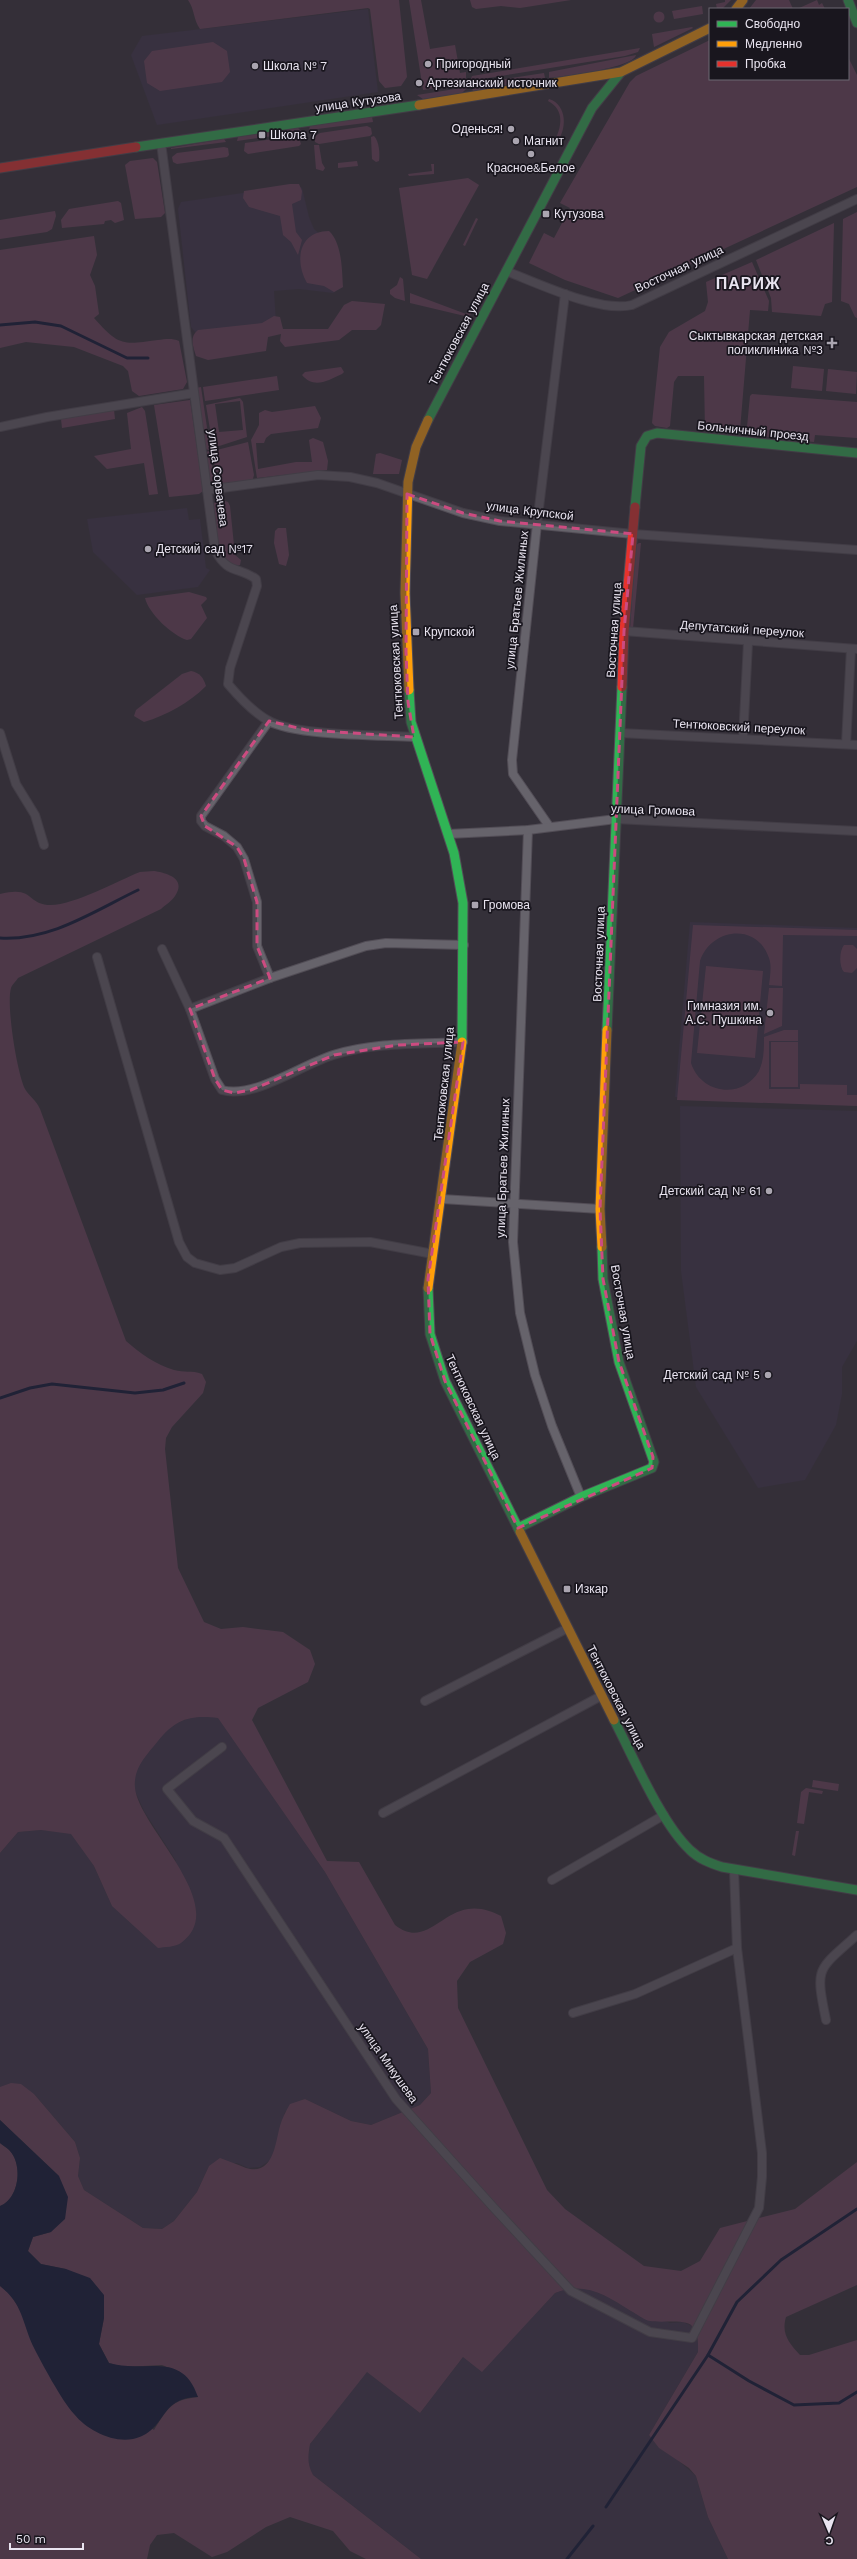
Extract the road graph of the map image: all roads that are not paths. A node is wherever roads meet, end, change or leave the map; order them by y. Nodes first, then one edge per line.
1 (743, 0) edge
2 (848, 0) edge
3 (737, 8) edge
4 (857, 23) edge
5 (709, 28) edge
6 (621, 72) junction
7 (161, 142) junction
8 (0, 168) edge
9 (857, 198) edge
10 (506, 271) junction
11 (565, 294) junction
12 (194, 392) junction
13 (0, 427) edge
14 (647, 436) joint
15 (857, 454) edge
16 (207, 490) junction
17 (407, 494) junction
18 (536, 524) junction
19 (633, 534) junction
20 (857, 550) edge
21 (624, 632) junction
22 (748, 642) junction
23 (854, 649) edge
24 (269, 721) junction
25 (620, 733) junction
26 (0, 734) edge
27 (414, 737) junction
28 (743, 739) junction
29 (846, 744) junction
30 (857, 744) edge
31 (616, 820) junction
32 (549, 826) junction
33 (528, 830) junction
34 (857, 832) edge
35 (448, 834) junction
36 (44, 845) dead end
37 (464, 945) junction
38 (162, 949) dead end
39 (96, 957) dead end
40 (270, 978) junction
41 (190, 1010) junction
42 (463, 1042) junction
43 (442, 1199) junction
44 (513, 1204) junction
45 (600, 1209) junction
46 (432, 1254) junction
47 (581, 1497) junction
48 (518, 1528) junction
49 (568, 1628) junction
50 (601, 1696) junction
51 (426, 1701) dead end
52 (222, 1748) dead end
53 (383, 1813) dead end
54 (664, 1815) junction
55 (734, 1870) junction
56 (552, 1880) dead end
57 (857, 1890) edge
58 (857, 1935) edge
59 (737, 1948) junction
60 (573, 2013) dead end
61 (826, 2020) dead end

1 - 3 street
2 - 4 street
5 - 6 street, улица Кутузова
6 - 7 street, улица Кутузова
6 - 10 street, Тентюковская улица
7 - 8 street, улица Кутузова
7 - 12 street, улица Сорвачева
9 - 11 street, Восточная улица
10 - 11 street, Восточная улица
10 - 17 street, Тентюковская улица
11 - 18 street, улица Братьев Жилиных
12 - 13 street
12 - 16 street, улица Сорвачева
14 - 15 street, Больничный проезд
14 - 19 street, Восточная улица
16 - 17 street, улица Крупской
16 - 24 street, улица Сорвачева
17 - 18 street, улица Крупской
17 - 27 street, Тентюковская улица
18 - 19 street, улица Крупской
18 - 32 street, улица Братьев Жилиных
19 - 20 street, улица Крупской
19 - 21 street, Восточная улица
21 - 22 street, Депутатский переулок
21 - 25 street, Восточная улица
22 - 23 street, Депутатский переулок
22 - 28 street
23 - 29 street
24 - 27 street, улица Сорвачева
24 - 40 street
25 - 28 street, Тентюковский переулок
25 - 31 street, Восточная улица
26 - 36 street
27 - 35 street, Тентюковская улица
28 - 29 street, Тентюковский переулок
29 - 30 street, Тентюковский переулок
31 - 32 street, улица Громова
31 - 34 street, улица Громова
31 - 45 street, Восточная улица
32 - 33 street, улица Громова
33 - 35 street, улица Громова
33 - 44 street, улица Братьев Жилиных
35 - 37 street, Тентюковская улица
37 - 40 street
37 - 42 street, Тентюковская улица
38 - 41 street
39 - 46 street
40 - 41 street
41 - 42 street
42 - 43 street, Тентюковская улица
43 - 44 street
43 - 46 street, Тентюковская улица
44 - 45 street
44 - 47 street, улица Братьев Жилиных
45 - 47 street, Восточная улица
46 - 48 street, Тентюковская улица
47 - 48 street
48 - 49 street, Тентюковская улица
49 - 50 street, Тентюковская улица
49 - 51 street
50 - 53 street
50 - 54 street, Тентюковская улица
52 - 59 street, улица Микушева
54 - 55 street, Тентюковская улица
54 - 56 street
55 - 57 street, Тентюковская улица
55 - 59 street
58 - 61 street
59 - 60 street

